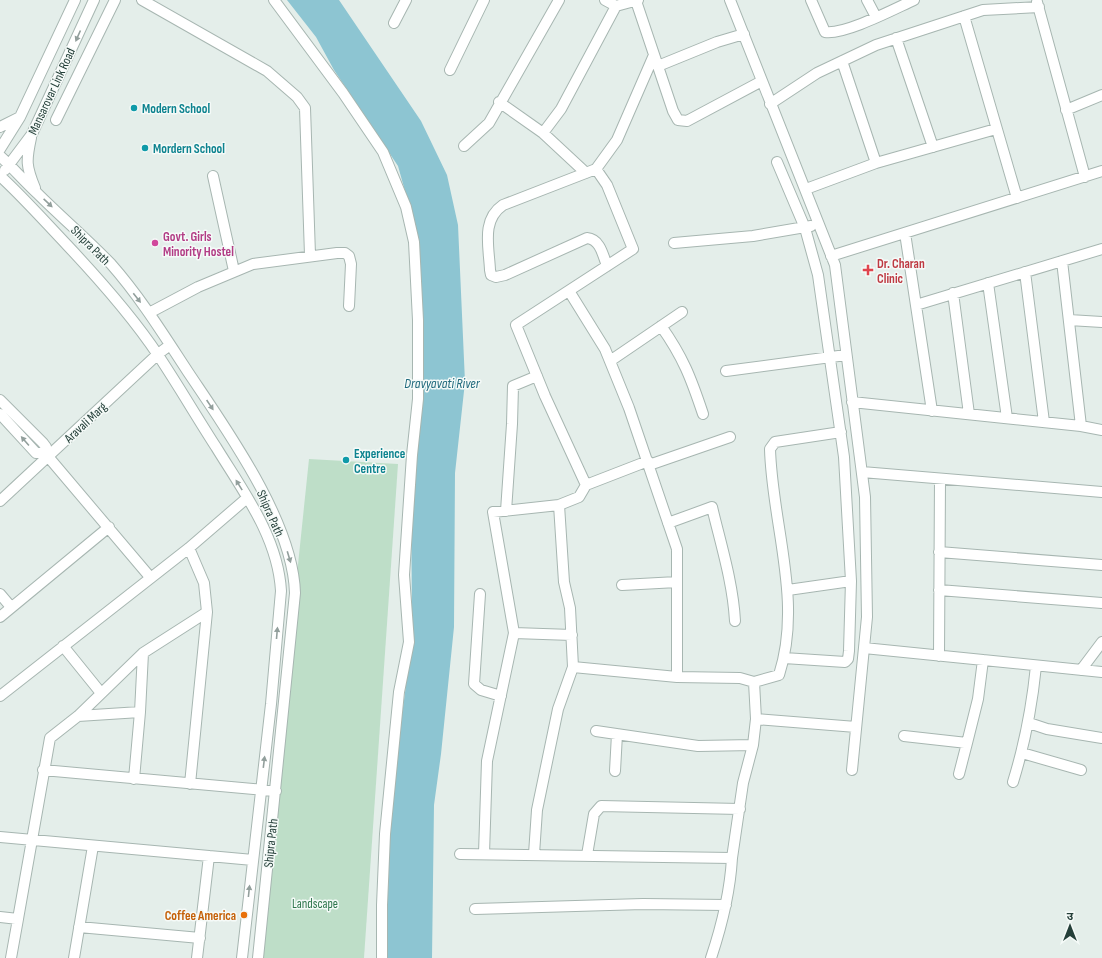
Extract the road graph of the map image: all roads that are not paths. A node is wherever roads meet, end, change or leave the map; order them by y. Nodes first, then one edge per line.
1 (75, 0) edge
2 (94, 0) edge
3 (115, 0) edge
4 (142, 0) edge
5 (274, 0) edge
6 (406, 0) edge
7 (484, 0) edge
8 (559, 0) edge
9 (605, 0) edge
10 (637, 0) edge
11 (730, 0) edge
12 (811, 0) edge
13 (867, 0) edge
14 (914, 0) edge
15 (1038, 3) edge
16 (616, 6) junction
17 (964, 16) junction
18 (876, 18) junction
19 (394, 23) dead end
20 (744, 34) junction
21 (896, 38) junction
22 (654, 55) junction
23 (842, 61) junction
24 (658, 66) junction
25 (450, 70) dead end
26 (762, 81) junction
27 (1102, 95) edge
28 (499, 102) junction
29 (770, 104) junction
30 (1066, 110) junction
31 (20, 117) junction
32 (56, 120) dead end
33 (0, 127) edge
34 (996, 129) junction
35 (543, 133) junction
36 (32, 134) junction
37 (464, 146) dead end
38 (933, 147) junction
39 (0, 150) edge
40 (0, 156) edge
41 (777, 162) dead end
42 (876, 163) junction
43 (9, 164) junction
44 (591, 171) junction
45 (1102, 171) edge
46 (0, 176) edge
47 (213, 176) dead end
48 (1085, 177) junction
49 (806, 189) junction
50 (37, 193) junction
51 (1017, 198) junction
52 (818, 223) junction
53 (805, 228) junction
54 (905, 233) junction
55 (674, 243) dead end
56 (1102, 248) edge
57 (310, 255) junction
58 (831, 256) junction
59 (1062, 261) junction
60 (607, 266) junction
61 (234, 271) junction
62 (1025, 272) junction
63 (988, 283) junction
64 (569, 291) junction
65 (954, 293) junction
66 (916, 305) junction
67 (349, 306) dead end
68 (682, 312) dead end
69 (149, 313) junction
70 (1069, 320) junction
71 (1102, 322) edge
72 (661, 326) junction
73 (170, 345) junction
74 (158, 354) junction
75 (846, 355) junction
76 (830, 356) junction
77 (610, 361) junction
78 (726, 371) dead end
79 (537, 376) junction
80 (0, 400) edge
81 (852, 402) junction
82 (932, 411) junction
83 (0, 414) edge
84 (703, 414) dead end
85 (969, 414) junction
86 (1007, 418) junction
87 (1044, 422) junction
88 (1081, 426) junction
89 (1102, 430) edge
90 (841, 432) junction
91 (730, 437) dead end
92 (46, 455) junction
93 (648, 463) junction
94 (862, 472) junction
95 (940, 479) junction
96 (586, 485) junction
97 (1102, 492) edge
98 (247, 498) junction
99 (0, 501) edge
100 (559, 505) junction
101 (506, 511) junction
102 (668, 523) junction
103 (109, 527) junction
104 (189, 548) junction
105 (939, 552) junction
106 (1102, 566) edge
107 (150, 577) junction
108 (851, 581) junction
109 (677, 582) junction
110 (622, 585) dead end
111 (788, 590) junction
112 (939, 590) junction
113 (0, 594) edge
114 (480, 594) dead end
115 (1102, 603) edge
116 (11, 607) junction
117 (207, 612) junction
118 (850, 613) junction
119 (867, 614) junction
120 (0, 617) edge
121 (735, 622) dead end
122 (514, 633) junction
123 (572, 635) junction
124 (1102, 642) edge
125 (63, 646) junction
126 (864, 648) junction
127 (142, 653) junction
128 (939, 656) junction
129 (784, 658) junction
130 (983, 660) junction
131 (1036, 666) junction
132 (573, 667) junction
133 (1081, 670) junction
134 (1102, 672) edge
135 (677, 677) junction
136 (754, 682) junction
137 (101, 693) junction
138 (0, 696) edge
139 (500, 696) junction
140 (140, 712) junction
141 (78, 716) junction
142 (756, 719) junction
143 (1029, 723) junction
144 (856, 727) junction
145 (596, 731) dead end
146 (617, 734) junction
147 (904, 736) dead end
148 (1102, 738) edge
149 (966, 744) junction
150 (753, 745) junction
151 (1022, 753) junction
152 (43, 770) junction
153 (852, 770) dead end
154 (1081, 770) dead end
155 (615, 771) dead end
156 (959, 774) dead end
157 (134, 779) junction
158 (1014, 782) dead end
159 (190, 784) junction
160 (260, 790) junction
161 (276, 791) junction
162 (740, 809) junction
163 (0, 837) edge
164 (31, 840) junction
165 (93, 846) junction
166 (460, 854) dead end
167 (484, 854) junction
168 (534, 854) junction
169 (587, 855) junction
170 (209, 856) junction
171 (732, 858) junction
172 (253, 860) junction
173 (726, 905) junction
174 (475, 909) dead end
175 (0, 917) edge
176 (18, 919) junction
177 (79, 928) junction
178 (200, 938) junction
179 (10, 958) edge
180 (74, 958) edge
181 (197, 958) edge
182 (242, 958) edge
183 (258, 958) edge
184 (382, 958) edge
185 (711, 958) edge

1 - 31 street, Mansarovar Link Road
2 -> 36 street, Mansarovar Link Road
3 - 32 street
4 - 57 street
5 - 184 street
6 - 19 street
7 - 25 street
8 - 28 street
9 - 16 street
10 - 16 street
10 - 22 street
11 - 20 street
12 - 18 street
13 - 18 street
14 - 18 street
15 - 17 street
15 - 30 street
16 - 35 street
17 - 21 street
17 - 34 street
20 - 24 street
20 - 26 street
21 - 23 street
21 - 38 street
22 - 24 street
22 - 44 street
23 - 29 street
23 - 42 street
24 - 26 street
26 - 29 street
27 - 30 street
28 - 35 street
28 - 37 street
29 - 49 street
30 - 48 street
31 - 33 street
31 - 39 street, Mansarovar Link Road
34 - 38 street
34 - 51 street
35 - 44 street
36 - 43 street, Mansarovar Link Road
36 - 50 street
38 - 42 street
40 - 43 street, Shipra Path
41 - 53 street
42 - 49 street
43 - 46 street, Mansarovar Link Road
43 - 50 street, Shipra Path
44 - 60 street
44 - 60 street
45 - 48 street
46 - 74 street, Shipra Path
47 - 61 street
48 - 51 street
49 - 52 street
50 -> 69 street, Shipra Path
51 - 54 street
52 - 53 street
52 - 58 street
53 - 55 street
53 - 76 street
54 - 58 street
54 - 66 street
56 - 59 street
57 - 61 street
57 - 67 street
58 - 75 street
59 - 62 street
59 - 70 street
60 - 64 street
61 - 69 street
62 - 63 street
62 - 87 street
63 - 65 street
63 - 86 street
64 - 77 street
64 - 79 street
65 - 66 street
65 - 85 street
66 - 82 street
68 - 72 street
69 - 73 street, Shipra Path
70 - 71 street
70 - 88 street
72 - 77 street
72 - 84 street
73 - 74 street, Aravali Marg
73 -> 161 street, Shipra Path
74 - 92 street, Aravali Marg
98 -> 74 street, Shipra Path
75 - 76 street
75 - 81 street
76 - 78 street
76 - 90 street
77 - 93 street
79 - 96 street
79 - 101 street
80 - 92 street
81 - 82 street
81 - 94 street
82 - 85 street
92 -> 83 street
85 - 86 street
86 - 87 street
87 - 88 street
88 - 89 street
90 - 108 street
90 - 111 street
91 - 93 street
92 - 99 street, Aravali Marg
92 - 103 street
93 - 96 street
93 - 102 street
94 - 95 street
94 - 119 street
95 - 97 street
95 - 105 street
96 - 100 street
98 - 104 street
160 -> 98 street, Shipra Path
100 - 101 street
100 - 123 street
101 - 122 street
102 - 109 street
102 - 121 street
103 - 107 street
103 - 116 street
104 - 107 street
104 - 117 street
105 - 106 street
105 - 112 street
107 - 125 street
108 - 111 street
108 - 118 street
109 - 110 street
109 - 135 street
111 - 129 street
112 - 115 street
112 - 128 street
113 - 116 street
114 - 139 street
116 - 120 street
117 - 127 street
117 - 159 street
118 - 119 street
118 - 129 street
119 - 126 street
122 - 123 street
122 - 139 street
123 - 132 street
124 - 133 street
125 - 137 street
125 - 138 street
126 - 128 street
126 - 144 street
127 - 137 street
127 - 140 street
128 - 130 street
129 - 136 street
130 - 131 street
130 - 149 street
131 - 133 street
131 - 143 street
132 - 135 street
132 - 168 street
133 - 134 street
135 - 136 street
136 - 142 street
137 - 141 street
139 - 167 street
140 - 141 street
140 - 157 street
141 - 152 street
142 - 144 street
142 - 150 street
143 - 148 street
143 - 151 street
144 - 153 street
145 - 146 street
146 - 150 street
146 - 155 street
147 - 149 street
149 - 156 street
150 - 162 street
151 - 154 street
151 - 158 street
152 - 157 street
152 - 164 street
157 - 159 street
159 - 160 street
160 - 161 street
160 - 172 street, Shipra Path
161 - 183 street, Shipra Path
162 - 169 street
162 - 171 street
163 - 164 street
164 - 165 street
164 - 176 street
165 - 170 street
165 - 177 street
166 - 167 street
167 - 168 street
168 - 169 street
169 - 171 street
170 - 172 street
170 - 178 street
171 - 173 street
182 -> 172 street, Shipra Path
173 - 174 street
173 - 185 street
175 - 176 street
176 - 179 street
177 - 178 street
177 - 180 street
178 - 181 street

